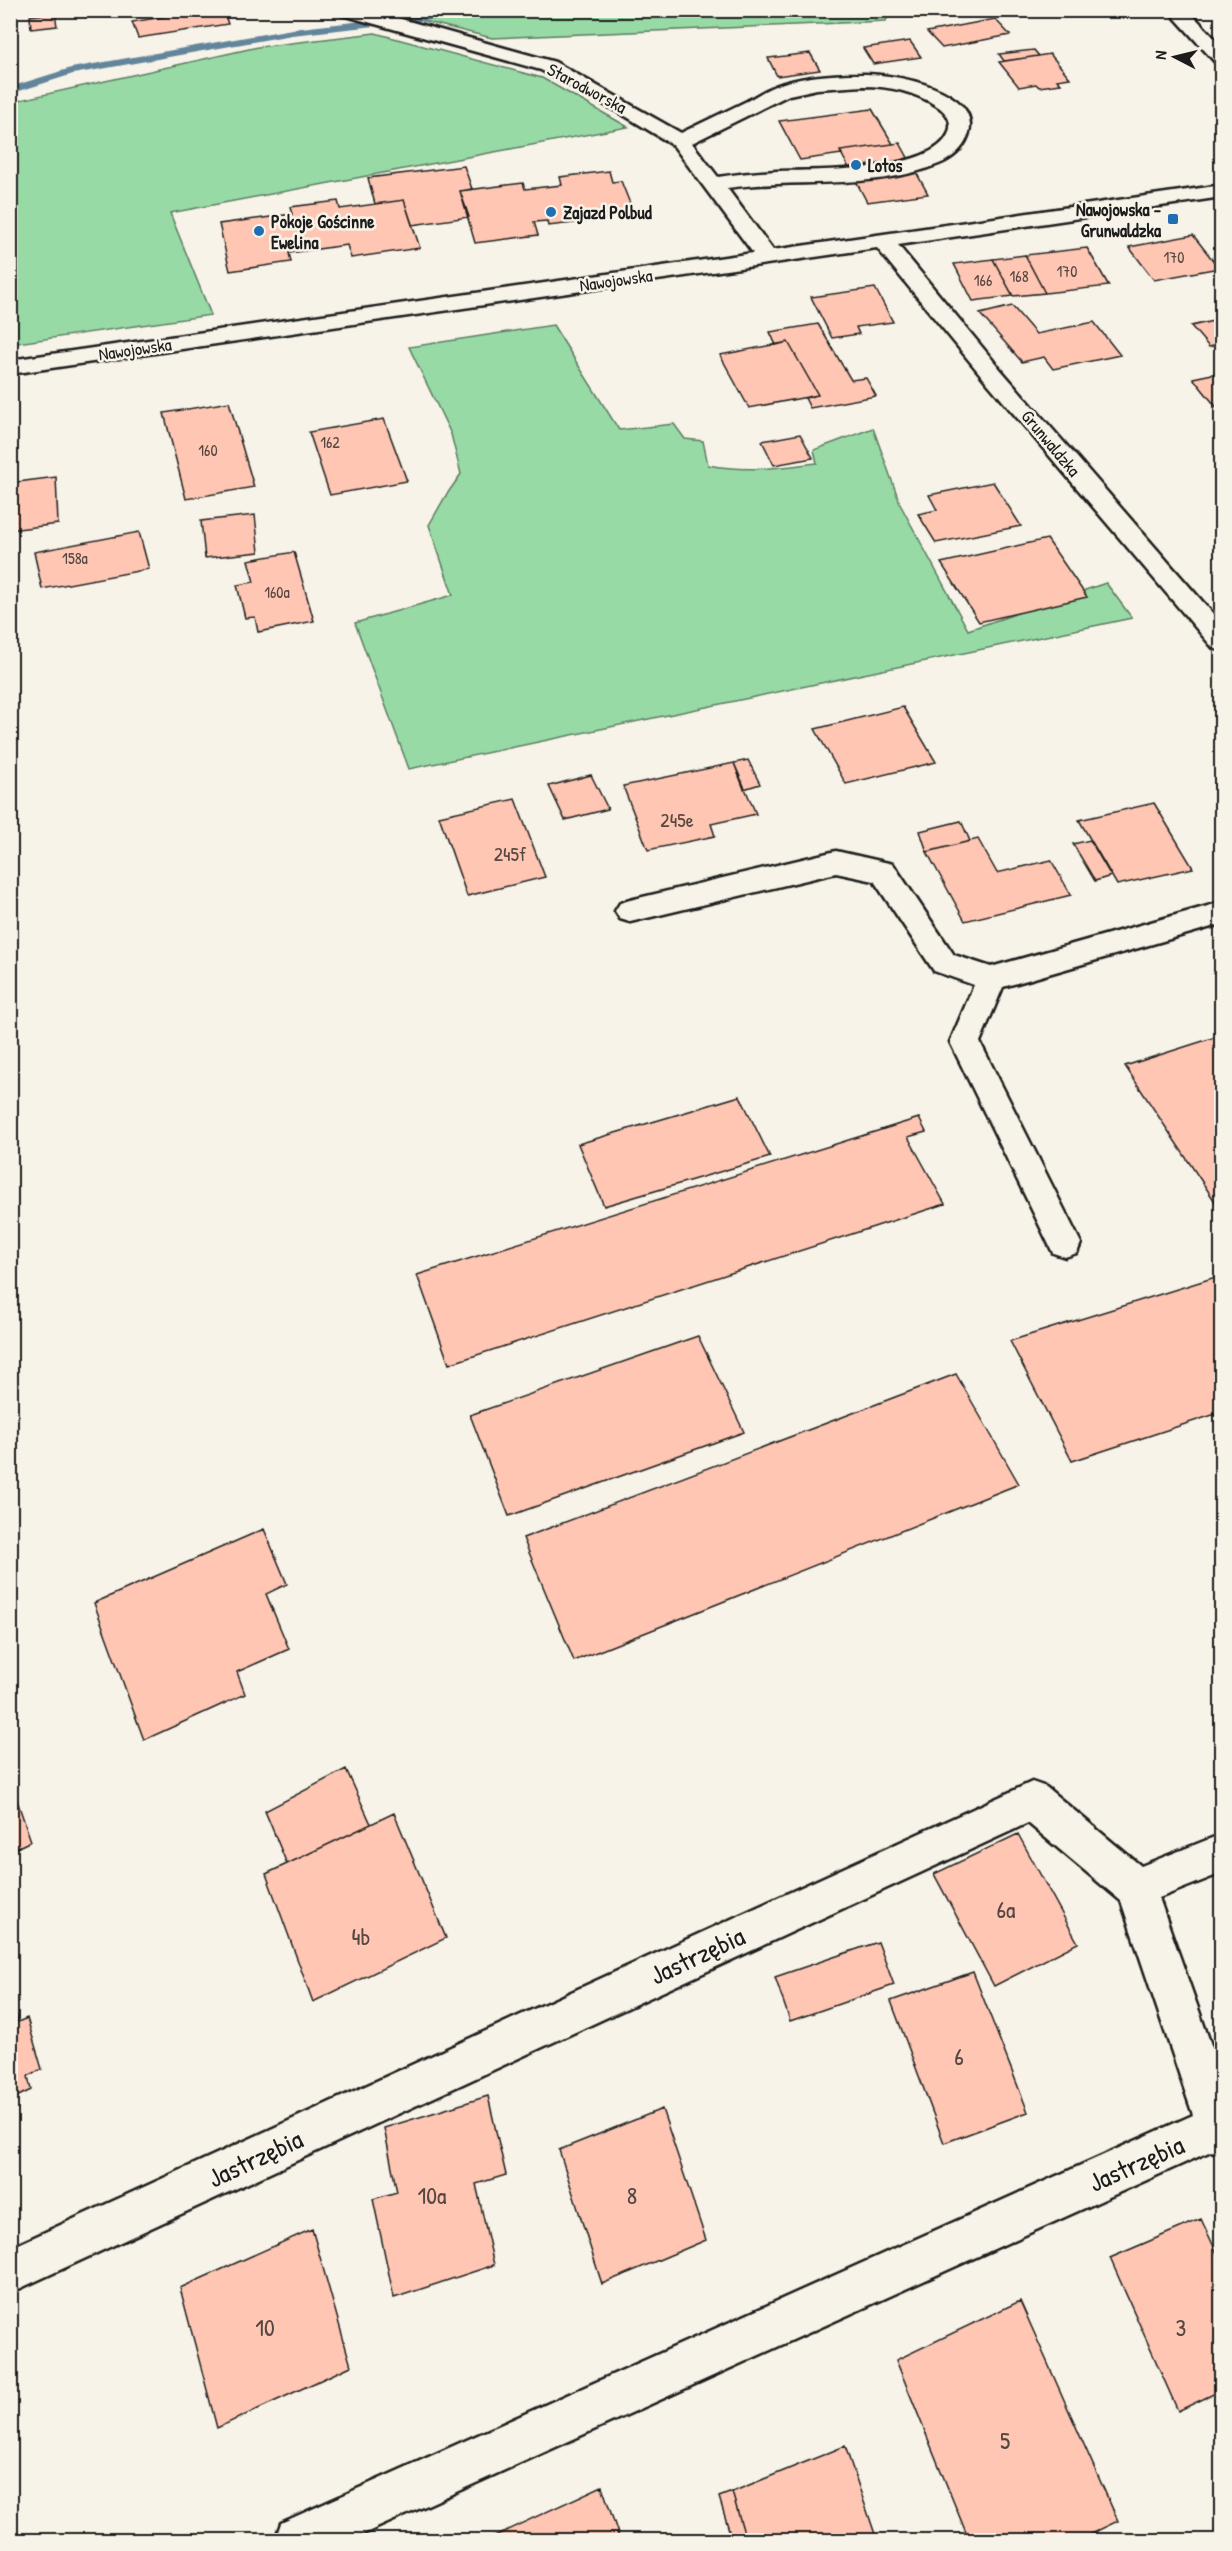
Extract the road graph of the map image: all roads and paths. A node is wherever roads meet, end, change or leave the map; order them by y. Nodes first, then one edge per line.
1 (1177, 10) edge
2 (348, 11) edge
3 (1221, 58) edge
4 (680, 141) junction
5 (713, 184) junction
6 (1221, 191) edge
7 (884, 242) junction
8 (768, 258) junction
9 (10, 367) edge
10 (1221, 642) edge
11 (630, 912) dead end
12 (1221, 913) edge
13 (991, 979) junction
14 (1065, 1243) dead end
15 (1221, 1853) edge
16 (1136, 1888) junction
17 (1220, 2130) edge
18 (10, 2271) edge
19 (298, 2541) edge

1 - 3 street
2 - 4 street, Starodworska
4 - 5 street, Starodworska
4 - 5 street
5 - 8 street, Starodworska
6 - 7 street, Nawojowska
7 - 8 street, Nawojowska
7 - 10 street, Grunwaldzka
8 - 9 street, Nawojowska
11 - 13 street
12 - 13 street
13 - 14 street
15 - 16 street
16 - 17 street, Jastrzębia
16 - 18 street, Jastrzębia
17 - 19 street, Jastrzębia

